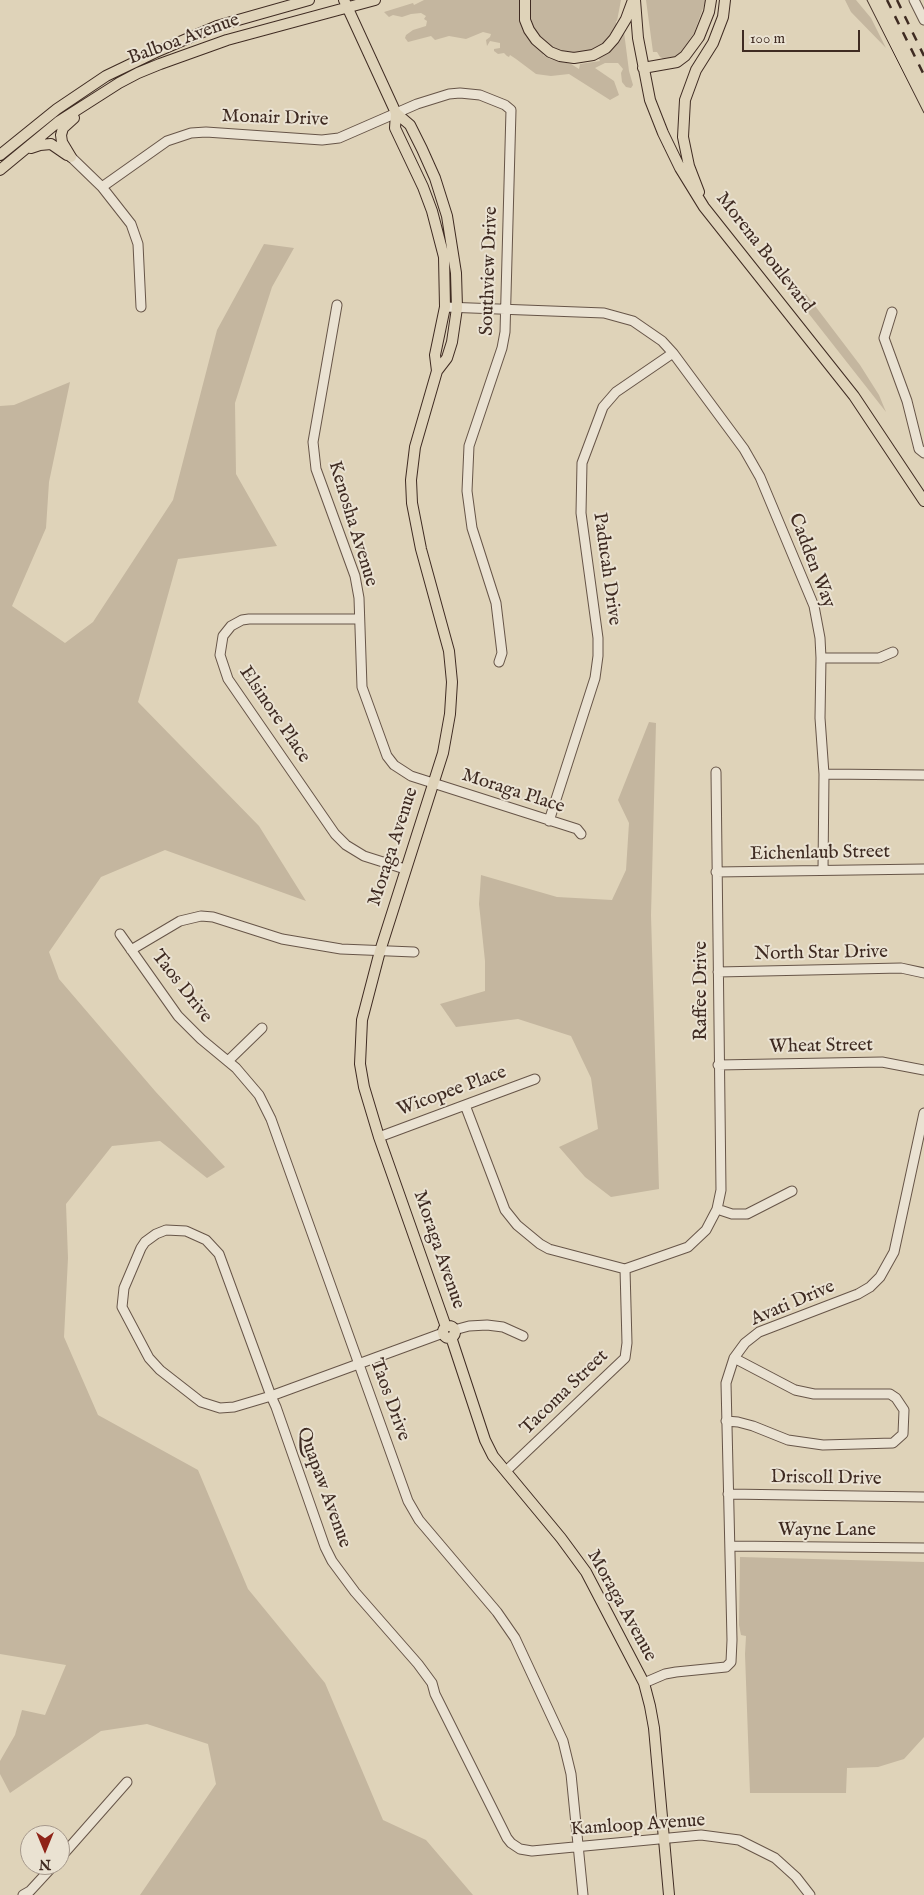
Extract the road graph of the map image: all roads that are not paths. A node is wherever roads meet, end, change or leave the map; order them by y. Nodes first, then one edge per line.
1 (309, 0) edge
2 (375, 0) edge
3 (525, 0) edge
4 (634, 0) edge
5 (711, 0) edge
6 (725, 0) edge
7 (914, 0) edge
8 (345, 4) edge
9 (924, 20) edge
10 (643, 68) junction
11 (104, 93) junction
12 (511, 110) joint
13 (396, 113) junction
14 (0, 155) edge
15 (70, 157) junction
16 (0, 170) edge
17 (102, 187) junction
18 (704, 207) junction
19 (337, 305) dead end
20 (140, 307) dead end
21 (445, 307) junction
22 (457, 308) junction
23 (505, 310) junction
24 (892, 312) dead end
25 (674, 353) junction
26 (437, 371) junction
27 (924, 453) edge
28 (924, 501) edge
29 (359, 619) junction
30 (893, 652) dead end
31 (821, 658) junction
32 (499, 662) dead end
33 (716, 772) dead end
34 (824, 774) junction
35 (924, 775) edge
36 (433, 783) junction
37 (549, 821) junction
38 (581, 834) dead end
39 (405, 869) junction
40 (924, 869) edge
41 (823, 870) junction
42 (716, 872) junction
43 (120, 934) dead end
44 (132, 950) junction
45 (380, 951) junction
46 (414, 952) dead end
47 (718, 972) junction
48 (924, 973) edge
49 (262, 1028) dead end
50 (228, 1061) junction
51 (718, 1064) junction
52 (924, 1070) edge
53 (535, 1079) dead end
54 (465, 1105) junction
55 (924, 1113) edge
56 (379, 1136) junction
57 (792, 1191) dead end
58 (717, 1209) junction
59 (624, 1269) junction
60 (449, 1332) junction
61 (523, 1336) dead end
62 (734, 1358) junction
63 (360, 1364) junction
64 (271, 1396) junction
65 (726, 1421) junction
66 (506, 1471) junction
67 (728, 1494) junction
68 (924, 1497) edge
69 (730, 1546) junction
70 (924, 1548) edge
71 (644, 1683) junction
72 (127, 1782) dead end
73 (665, 1838) junction
74 (511, 1843) joint
75 (579, 1846) junction
76 (70, 1847) edge
77 (45, 1875) edge
78 (23, 1895) edge
79 (583, 1895) edge
80 (669, 1895) edge
81 (810, 1895) edge

1 - 14 main road, Balboa Avenue
2 - 8 main road, Balboa Avenue
3 - 4 main road
4 - 10 main road, Morena Boulevard
5 - 10 main road
6 - 18 main road
7 - 9 street
8 - 11 main road, Balboa Avenue
8 - 13 main road, Moraga Avenue
10 - 18 main road, Morena Boulevard
11 - 15 main road
11 - 16 main road, Balboa Avenue
12 - 13 street, Monair Drive
12 - 23 street, Southview Drive
13 - 17 street, Monair Drive
13 - 21 main road, Moraga Avenue
13 - 22 main road, Moraga Avenue
15 - 16 main road
15 - 17 street
17 - 20 street
18 - 28 main road, Morena Boulevard
19 - 29 street, Kenosha Avenue
21 - 22 street, Cadden Way
21 - 26 main road, Moraga Avenue
22 - 23 street, Cadden Way
22 - 26 main road, Moraga Avenue
23 - 25 street, Cadden Way
23 - 32 street, Southview Drive
24 - 27 street
25 - 31 street, Cadden Way
25 - 37 street, Paducah Drive
26 - 36 main road, Moraga Avenue
29 - 36 street, Kenosha Avenue
29 - 39 street, Elsinore Place
30 - 31 street
31 - 34 street, Cadden Way
33 - 42 street, Raffee Drive
34 - 35 street
34 - 41 street, Cadden Way
36 - 37 street, Moraga Place
36 - 39 main road, Moraga Avenue
37 - 38 street, Moraga Place
39 - 45 main road, Moraga Avenue
40 - 41 street, Eichenlaub Street
41 - 42 street, Eichenlaub Street
42 - 47 street, Raffee Drive
43 - 44 street, Taos Drive
44 - 45 street
44 - 50 street, Taos Drive
45 - 46 street
45 - 56 main road, Moraga Avenue
47 - 48 street, North Star Drive
47 - 51 street, Raffee Drive
49 - 50 street
50 - 63 street, Taos Drive
51 - 52 street, Wheat Street
51 - 58 street, Raffee Drive
53 - 54 street, Wicopee Place
54 - 56 street, Wicopee Place
54 - 59 street
55 - 62 street, Avati Drive
56 - 60 main road, Moraga Avenue
57 - 58 street
58 - 59 street, Raffee Drive
59 - 66 street, Tacoma Street
60 - 61 street
60 - 63 street
60 - 66 main road, Moraga Avenue
62 - 65 street, Avati Drive
62 - 65 street
63 - 64 street
63 - 75 street, Taos Drive
64 - 64 street, Quapaw Avenue
64 - 74 street, Quapaw Avenue
65 - 67 street, Avati Drive
66 - 71 main road, Moraga Avenue
67 - 68 street, Driscoll Drive
67 - 69 street, Avati Drive
69 - 70 street, Wayne Lane
69 - 71 street, Avati Drive
71 - 73 main road, Moraga Avenue
72 - 76 street
73 - 75 street, Kamloop Avenue
73 - 80 main road, Moraga Avenue
73 - 81 street, Kamloop Avenue
74 - 75 street, Kamloop Avenue
75 - 79 street, Taos Drive
77 - 78 street

